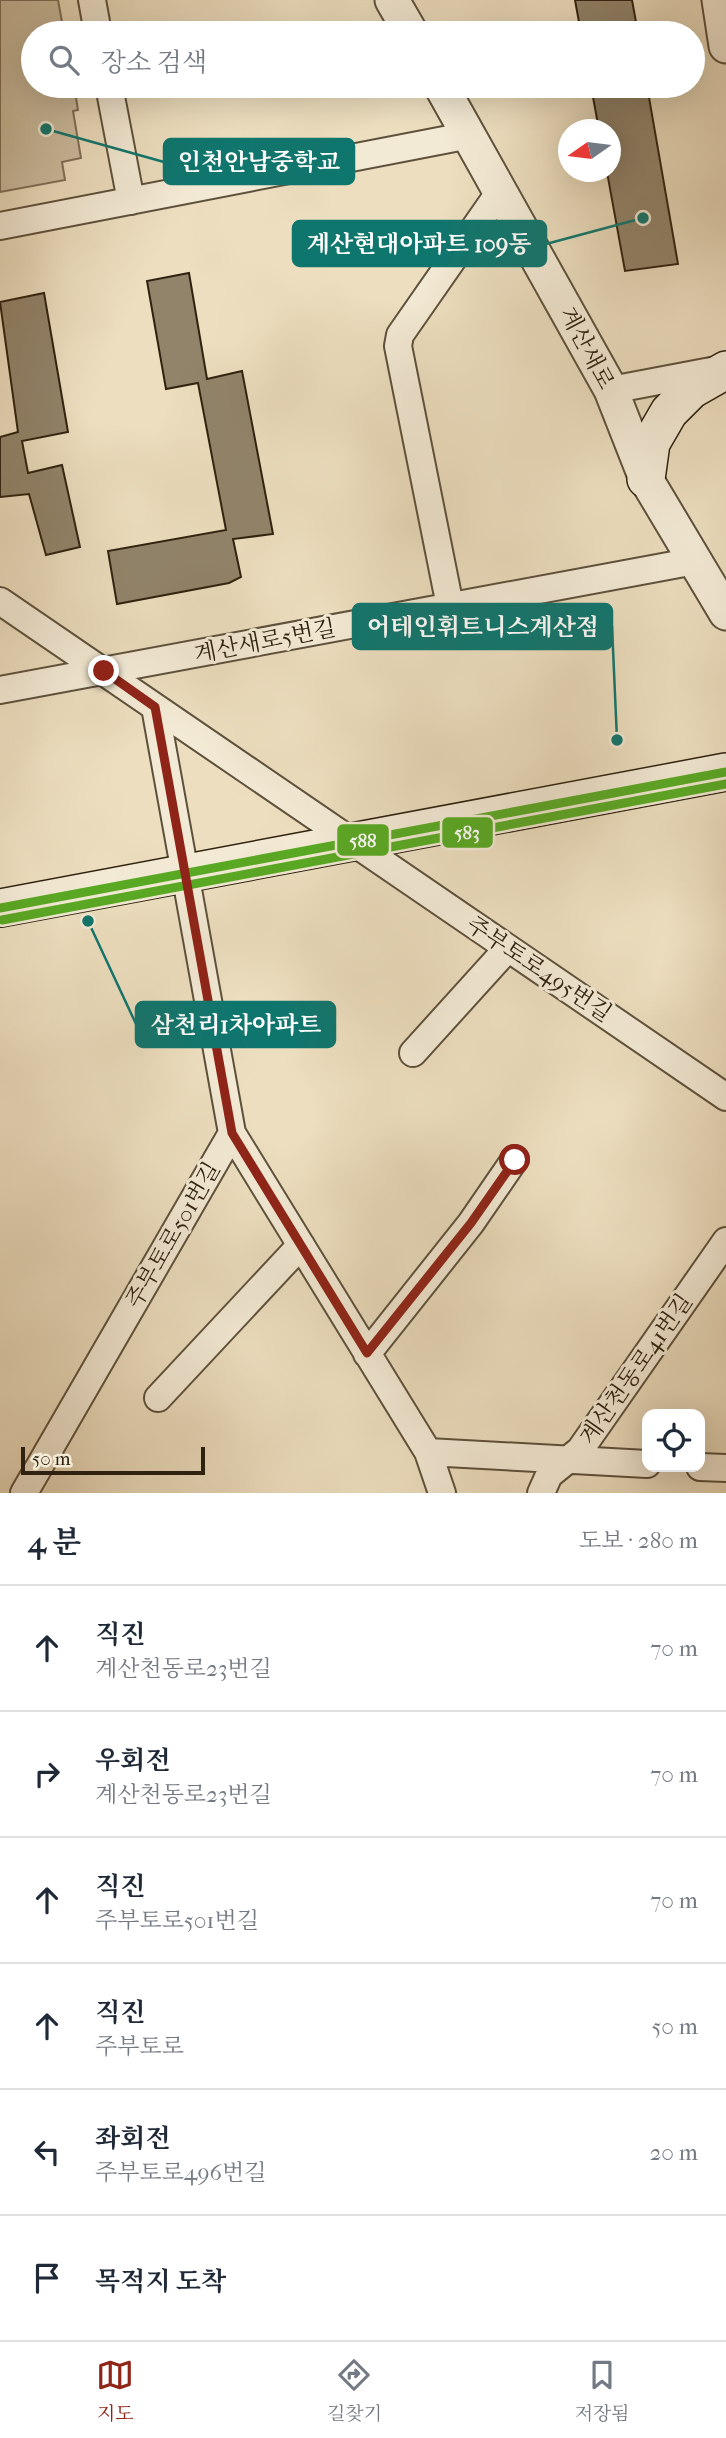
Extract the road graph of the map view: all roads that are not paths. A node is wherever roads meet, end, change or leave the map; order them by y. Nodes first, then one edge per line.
1 (92, 0) edge
2 (392, 0) edge
3 (719, 0) edge
4 (96, 21) edge
5 (404, 21) edge
6 (726, 46) edge
7 (110, 98) edge
8 (448, 98) edge
9 (470, 135) junction
10 (501, 190) junction
11 (131, 201) junction
12 (0, 226) edge
13 (726, 369) edge
14 (611, 390) junction
15 (646, 479) junction
16 (695, 561) junction
17 (0, 601) edge
18 (450, 607) junction
19 (726, 613) edge
20 (104, 671) junction
21 (0, 690) edge
22 (155, 707) junction
23 (726, 772) edge
24 (352, 842) junction
25 (186, 873) junction
26 (0, 908) edge
27 (508, 947) junction
28 (413, 1053) dead end
29 (726, 1097) edge
30 (232, 1133) junction
31 (515, 1160) dead end
32 (726, 1241) edge
33 (301, 1245) junction
34 (367, 1353) junction
35 (158, 1398) dead end
36 (428, 1452) junction
37 (569, 1460) junction
38 (642, 1464) edge
39 (705, 1467) edge
40 (726, 1468) edge
41 (24, 1493) edge
42 (442, 1493) edge
43 (541, 1493) edge

1 - 4 street
2 - 5 street
3 - 6 street
7 - 11 street
8 - 9 street, 계산새로
9 - 10 street, 계산새로
9 - 11 street
10 - 14 street, 계산새로
10 - 18 street
11 - 12 street
13 - 14 street
13 - 15 main road
14 - 15 street, 계산새로
15 - 16 street, 계산새로
16 - 18 street, 계산새로5번길
16 - 19 street, 계산새로
17 - 20 street, 주부토로495번길
18 - 20 street, 계산새로5번길
20 - 21 street, 계산새로5번길
20 - 22 street, 주부토로495번길
22 - 24 street, 주부토로495번길
22 - 25 street
23 - 24 main road
24 - 25 main road
24 - 27 street, 주부토로495번길
25 - 26 main road
25 - 30 street
27 - 28 street
27 - 29 street, 주부토로495번길
30 - 33 street
30 - 41 street, 주부토로501번길
31 - 34 street
32 - 37 street, 계산천동로41번길
33 - 34 street
33 - 35 street
34 - 36 street
36 - 37 street
36 - 42 street
37 - 38 street
37 - 43 street, 계산천동로41번길
39 - 40 street

